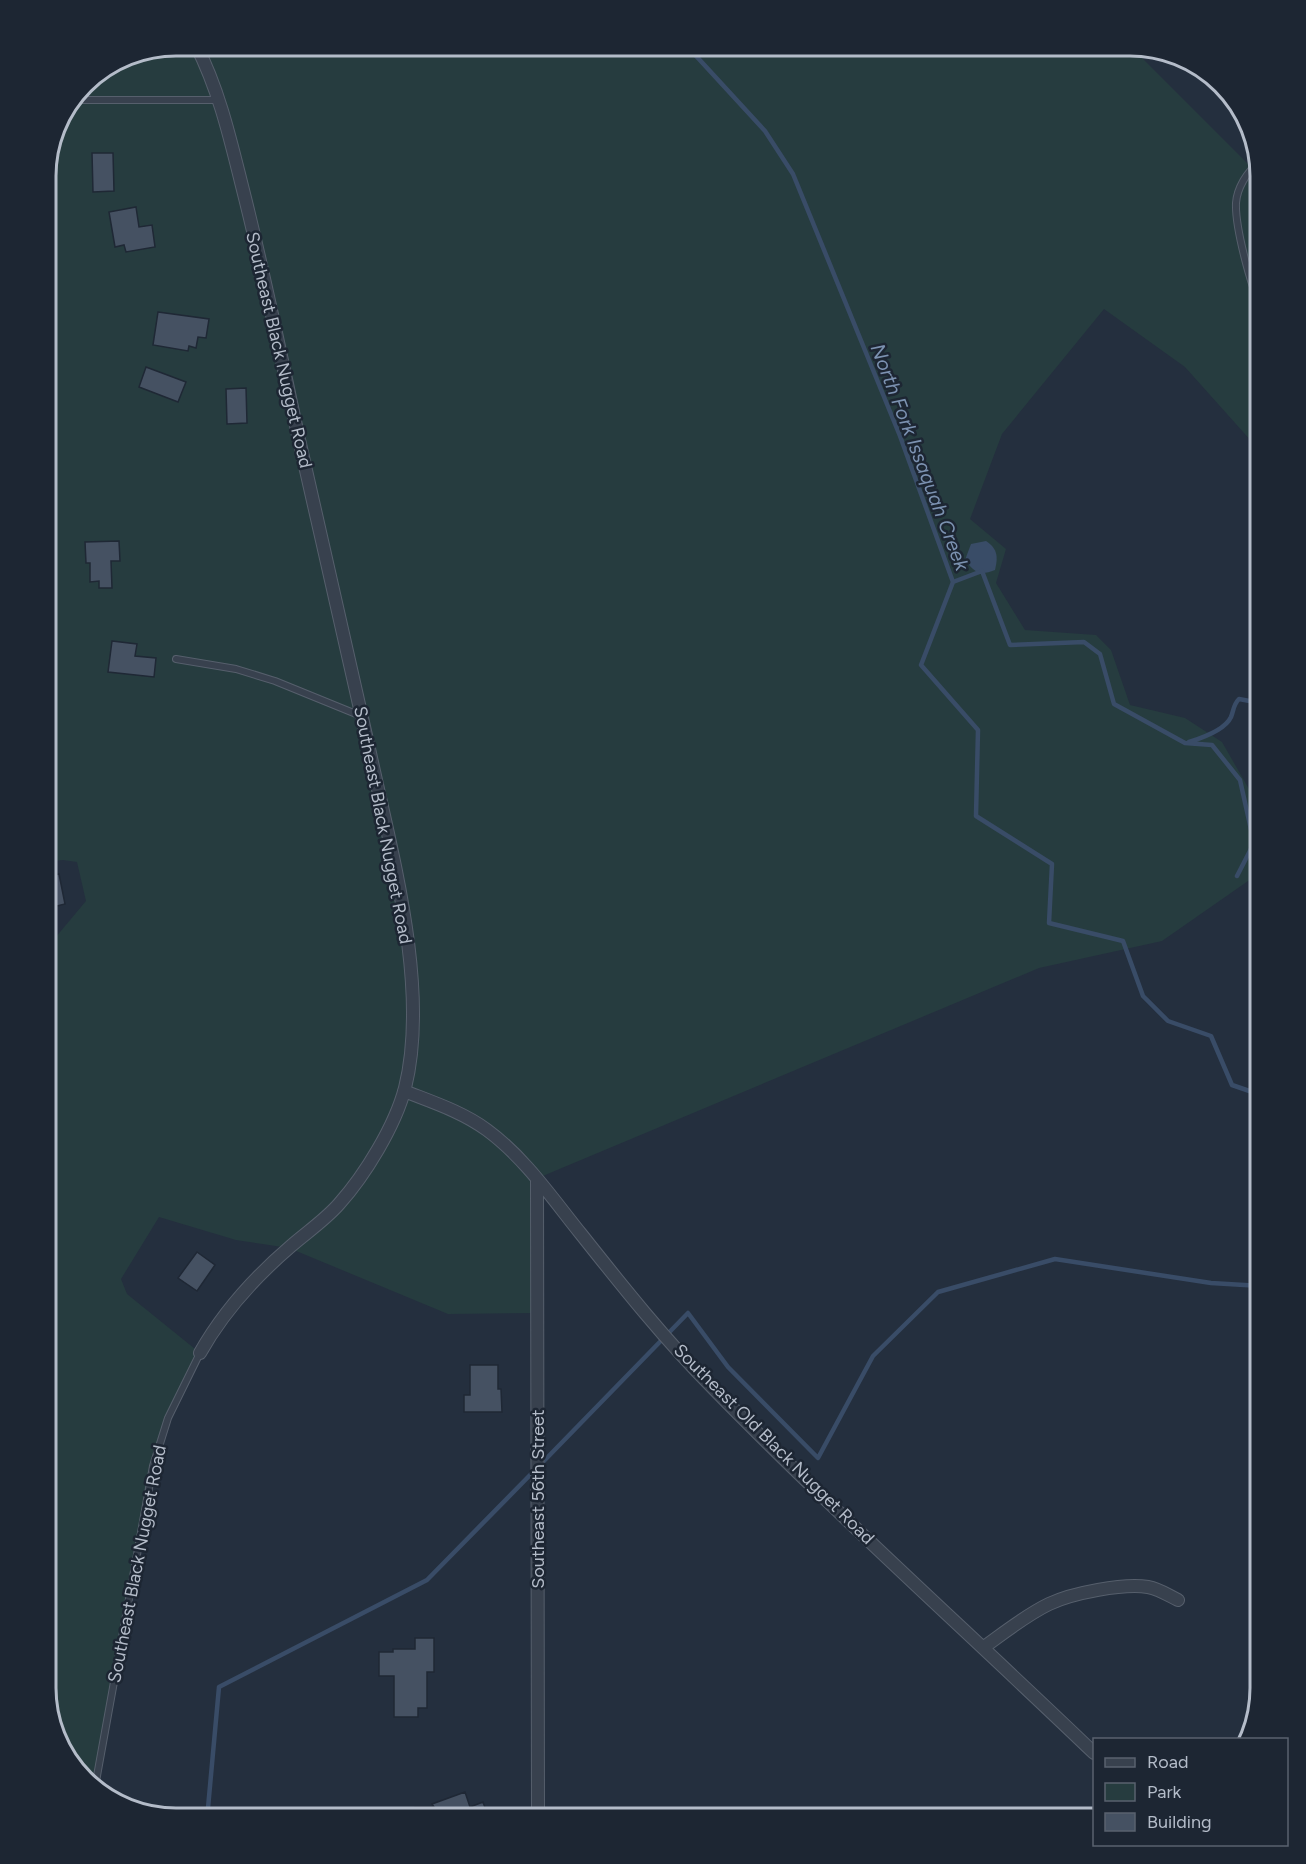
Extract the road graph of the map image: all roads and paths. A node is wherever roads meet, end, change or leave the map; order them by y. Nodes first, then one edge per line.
1 (201, 56) edge
2 (82, 100) edge
3 (220, 100) junction
4 (1250, 169) edge
5 (1250, 275) edge
6 (176, 659) dead end
7 (362, 716) junction
8 (405, 1091) junction
9 (537, 1179) junction
10 (200, 1353) joint
11 (1178, 1600) dead end
12 (984, 1647) junction
13 (1093, 1751) edge
14 (97, 1779) edge
15 (538, 1808) edge

1 - 3 street, Southeast Black Nugget Road
2 - 3 lane
3 - 7 street, Southeast Black Nugget Road
4 - 5 lane
6 - 7 lane
7 - 8 street, Southeast Black Nugget Road
8 - 9 street, Southeast Old Black Nugget Road
8 - 10 street, Southeast Black Nugget Road
9 - 12 street, Southeast Old Black Nugget Road
9 - 15 street, Southeast 56th Street
10 - 14 lane, Southeast Black Nugget Road
11 - 12 street
12 - 13 street, Southeast Old Black Nugget Road

